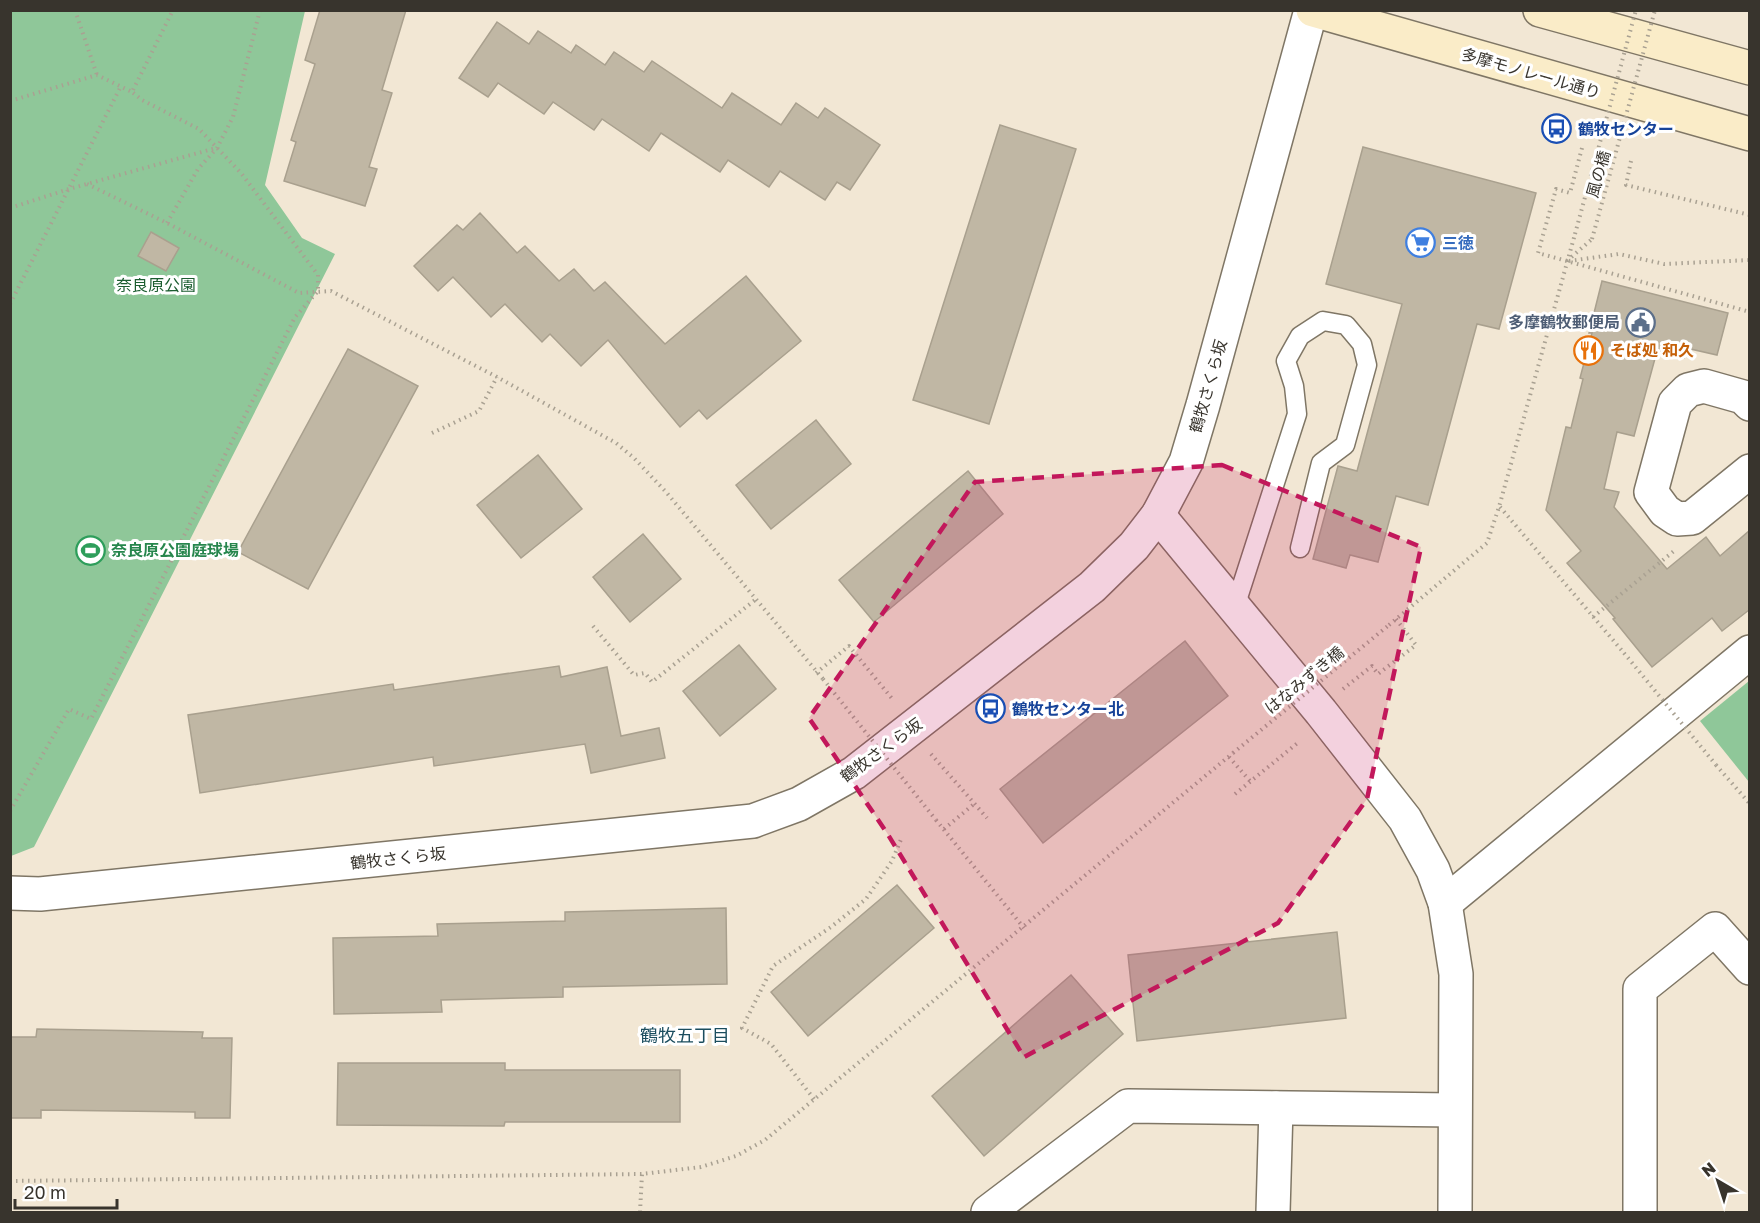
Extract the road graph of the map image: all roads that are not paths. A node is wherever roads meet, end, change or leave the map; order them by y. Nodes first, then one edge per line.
1 (1312, 10) edge
2 (1540, 10) edge
3 (1749, 68) edge
4 (1749, 134) edge
5 (1749, 404) edge
6 (1749, 471) edge
7 (1158, 515) junction
8 (1300, 548) dead end
9 (1235, 607) junction
10 (1749, 652) edge
11 (10, 893) edge
12 (1445, 903) junction
13 (1749, 968) edge
14 (1276, 1108) junction
15 (1454, 1110) junction
16 (988, 1212) edge
17 (1273, 1212) edge
18 (1455, 1212) edge
19 (1640, 1212) edge

1 - 4 main road, 多摩モノレール通り
1 - 7 street, 鶴牧さくら坂
2 - 3 main road
5 - 6 street
7 - 9 street
7 - 11 street, 鶴牧さくら坂
8 - 9 lane
9 - 12 street
10 - 12 street
12 - 15 street
13 - 19 street
14 - 15 street
14 - 16 street
14 - 17 street
15 - 18 street

